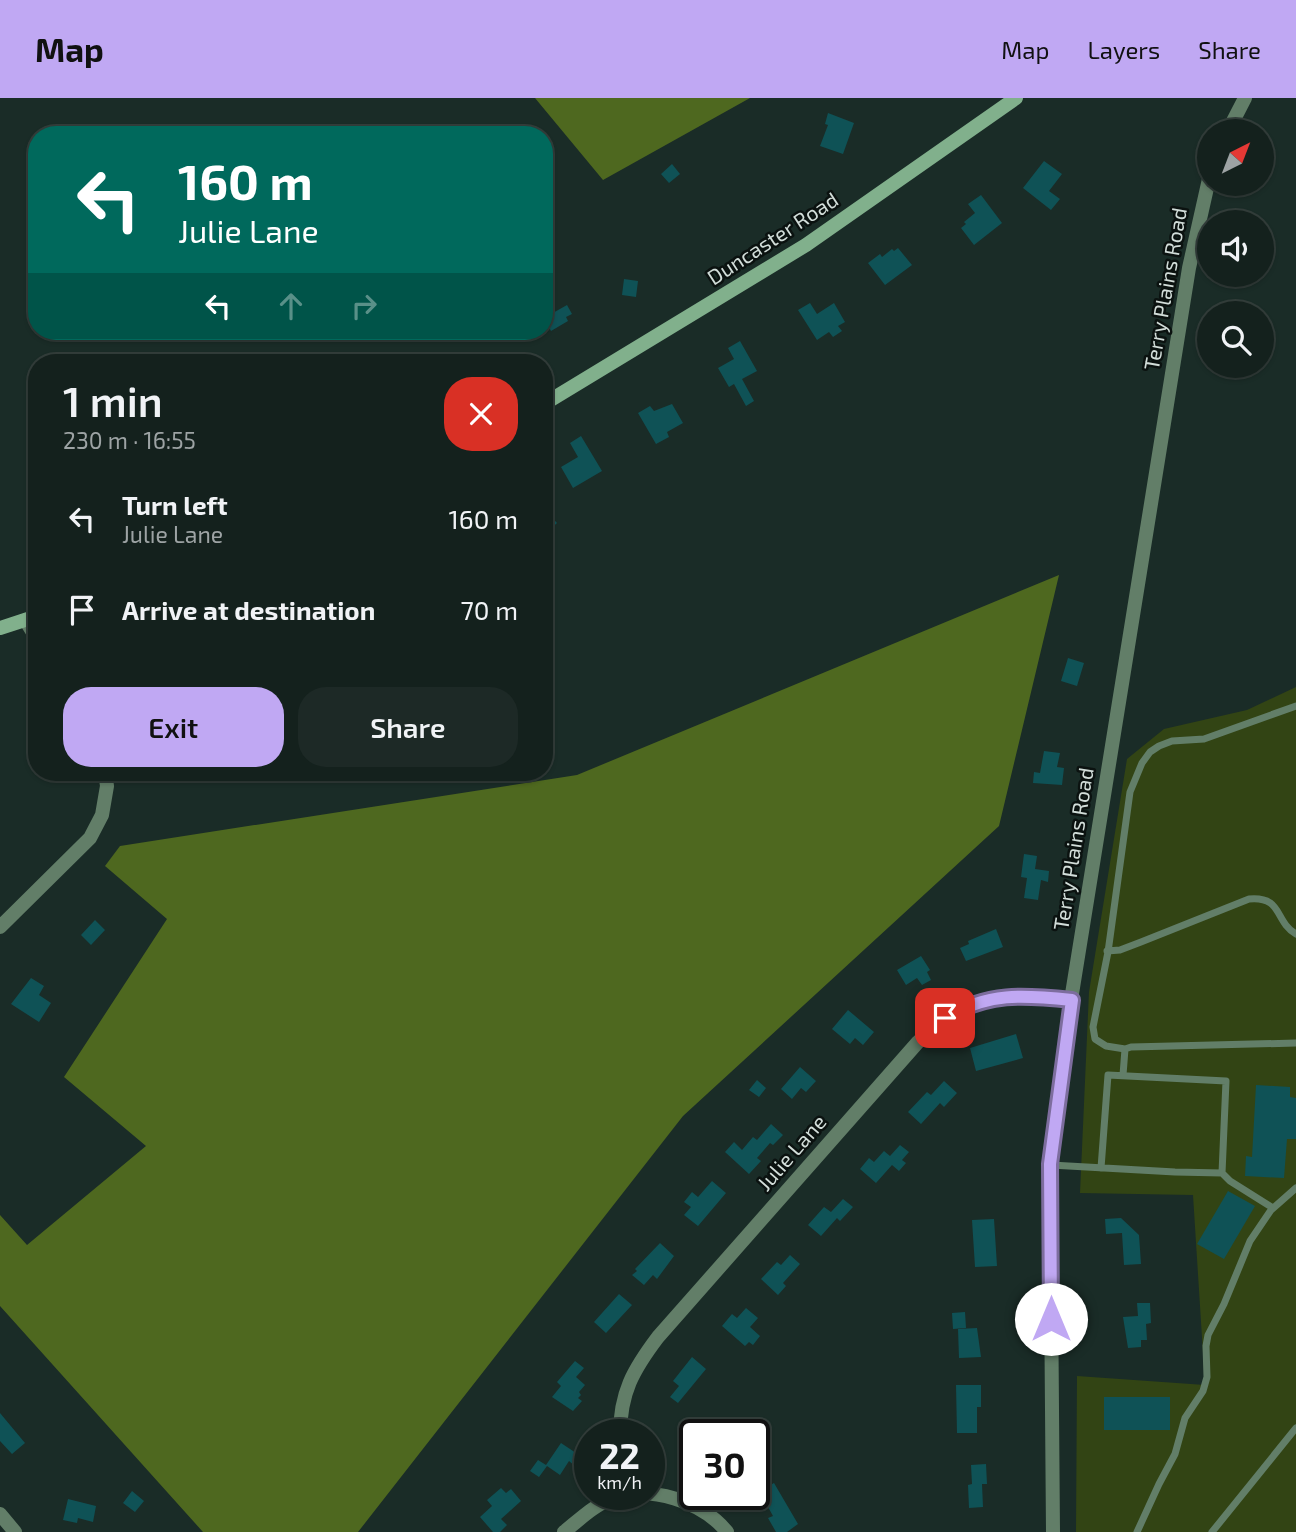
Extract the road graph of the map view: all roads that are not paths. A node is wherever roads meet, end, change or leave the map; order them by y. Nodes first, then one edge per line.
1 (1016, 98) edge
2 (1245, 98) edge
3 (1234, 119) edge
4 (1205, 196) edge
5 (553, 399) edge
6 (28, 619) edge
7 (0, 628) edge
8 (1296, 706) edge
9 (106, 781) edge
10 (0, 927) edge
11 (1296, 934) edge
12 (1108, 951) junction
13 (1072, 1000) junction
14 (1296, 1043) edge
15 (1125, 1049) junction
16 (1124, 1075) junction
17 (1050, 1164) junction
18 (1101, 1168) junction
19 (1222, 1173) junction
20 (1296, 1188) edge
21 (1273, 1208) junction
22 (621, 1419) edge
23 (1296, 1428) edge
24 (665, 1496) edge
25 (591, 1510) edge
26 (0, 1514) edge
27 (15, 1532) edge
28 (564, 1532) edge
29 (727, 1532) edge
30 (1053, 1532) edge
31 (1137, 1532) edge
32 (1212, 1532) edge

1 - 5 street, Duncaster Road
2 - 3 street
4 - 13 street, Terry Plains Road
6 - 7 street
8 - 12 lane
9 - 10 street
11 - 12 lane
12 - 15 lane
13 - 17 street, Terry Plains Road
13 - 22 street, Julie Lane
14 - 15 lane
15 - 16 lane
16 - 18 lane
16 - 19 lane
17 - 18 lane
17 - 30 street, Terry Plains Road
18 - 19 lane
19 - 21 lane
20 - 21 lane
21 - 31 lane
23 - 32 lane
24 - 29 street
25 - 28 street
26 - 27 street

